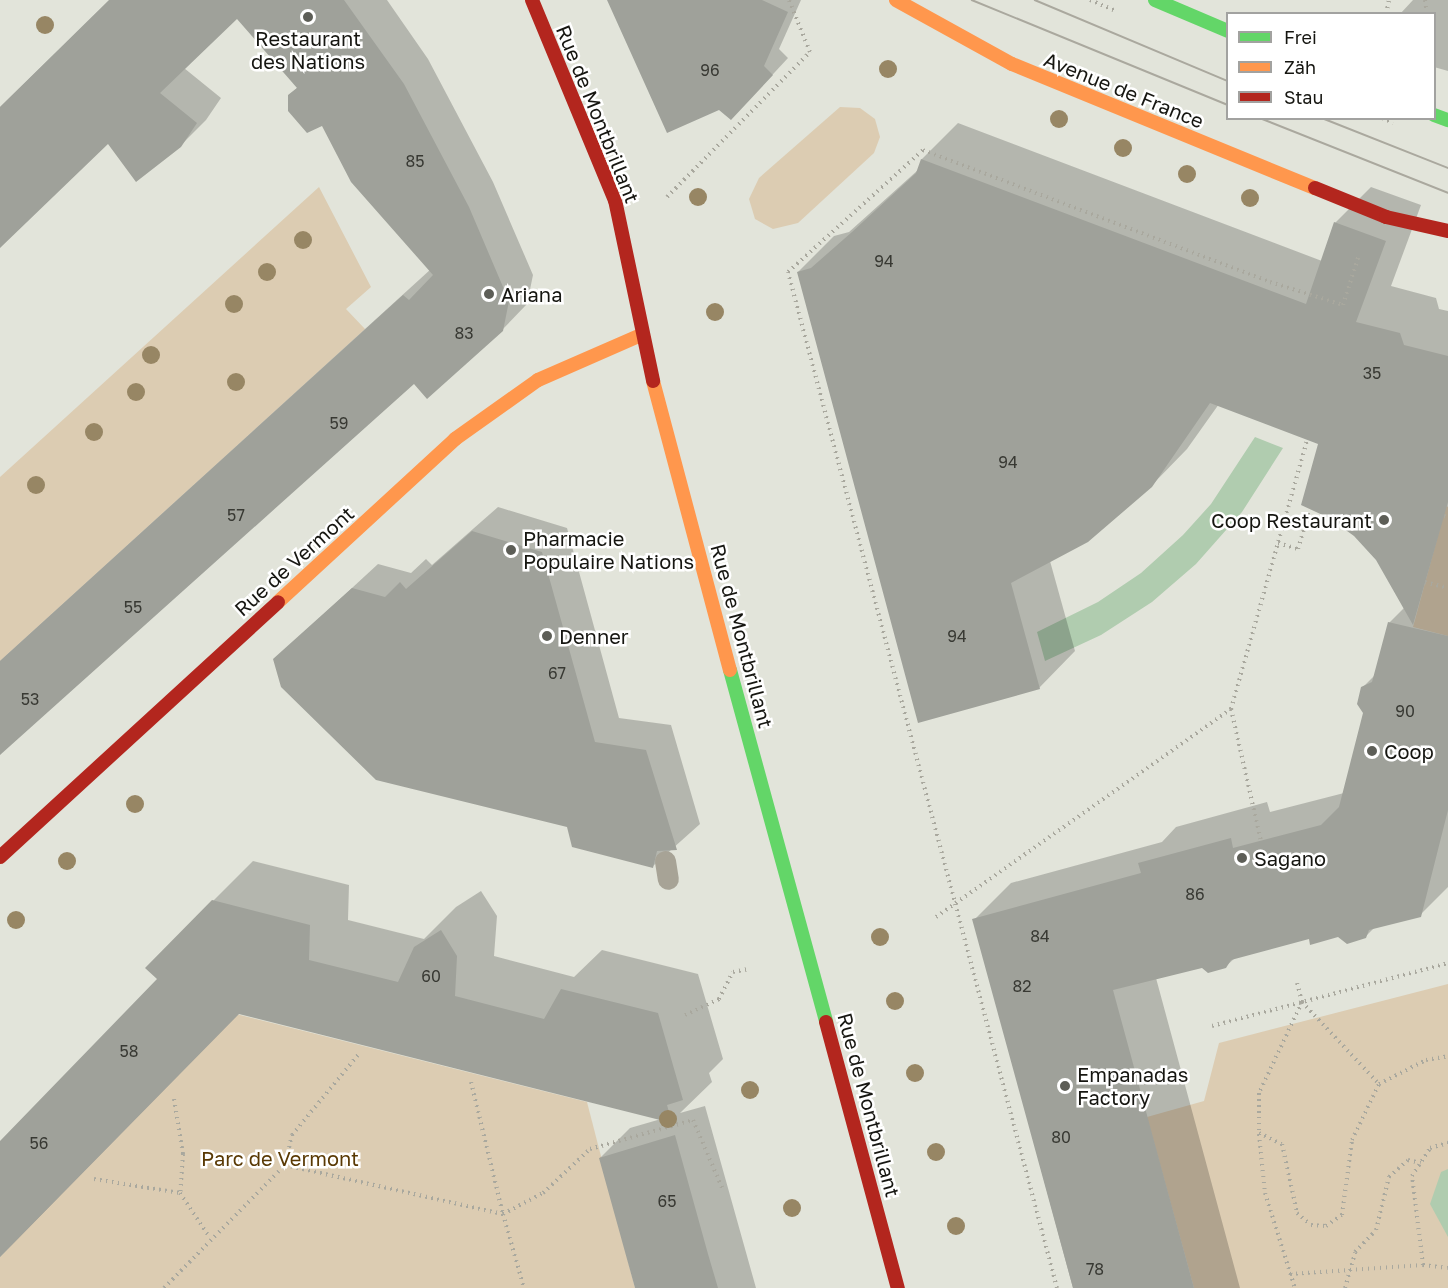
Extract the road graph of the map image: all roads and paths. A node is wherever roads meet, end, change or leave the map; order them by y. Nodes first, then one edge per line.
1 (532, 0) edge
2 (789, 0) edge
3 (896, 0) edge
4 (1155, 0) edge
5 (1226, 31) edge
6 (667, 197) dead end
7 (1448, 231) edge
8 (1359, 255) dead end
9 (641, 335) junction
10 (1307, 441) dead end
11 (1310, 509) dead end
12 (1278, 543) junction
13 (1425, 582) dead end
14 (1448, 588) edge
15 (1231, 709) junction
16 (1261, 841) dead end
17 (0, 857) edge
18 (956, 900) junction
19 (936, 917) dead end
20 (1448, 963) edge
21 (749, 969) dead end
22 (1297, 983) dead end
23 (1302, 1002) junction
24 (685, 1015) dead end
25 (1212, 1026) dead end
26 (358, 1055) dead end
27 (1448, 1056) edge
28 (471, 1082) dead end
29 (1379, 1084) junction
30 (174, 1100) dead end
31 (1258, 1133) junction
32 (1448, 1143) edge
33 (1421, 1162) junction
34 (285, 1165) junction
35 (94, 1179) dead end
36 (723, 1190) dead end
37 (180, 1193) junction
38 (503, 1214) junction
39 (210, 1238) junction
40 (1424, 1265) junction
41 (1448, 1268) edge
42 (1348, 1270) junction
43 (1290, 1274) junction
44 (164, 1288) edge
45 (524, 1288) edge
46 (898, 1288) edge
47 (1057, 1288) edge
48 (1295, 1288) edge
49 (1345, 1288) edge

1 - 9 main road, Rue de Montbrillant
2 - 6 path
3 - 7 main road, Avenue de France
4 - 5 main road
8 - 18 path
9 - 17 main road, Rue de Vermont
9 - 46 main road, Rue de Montbrillant
10 - 12 path
11 - 12 path
12 - 15 path
13 - 14 path
15 - 16 path
15 - 18 path
18 - 19 path
18 - 47 path
20 - 23 path
21 - 24 path
22 - 23 path
23 - 25 path
23 - 29 path
23 - 31 path
26 - 34 path
27 - 29 path
28 - 38 path
29 - 31 path
30 - 37 path
31 - 43 path
32 - 33 path
33 - 40 path
33 - 42 path
34 - 38 path
34 - 39 path
35 - 37 path
36 - 38 path
37 - 39 path
38 - 45 path
39 - 44 path
40 - 41 path
40 - 42 path
42 - 43 path
42 - 49 path
43 - 48 path

